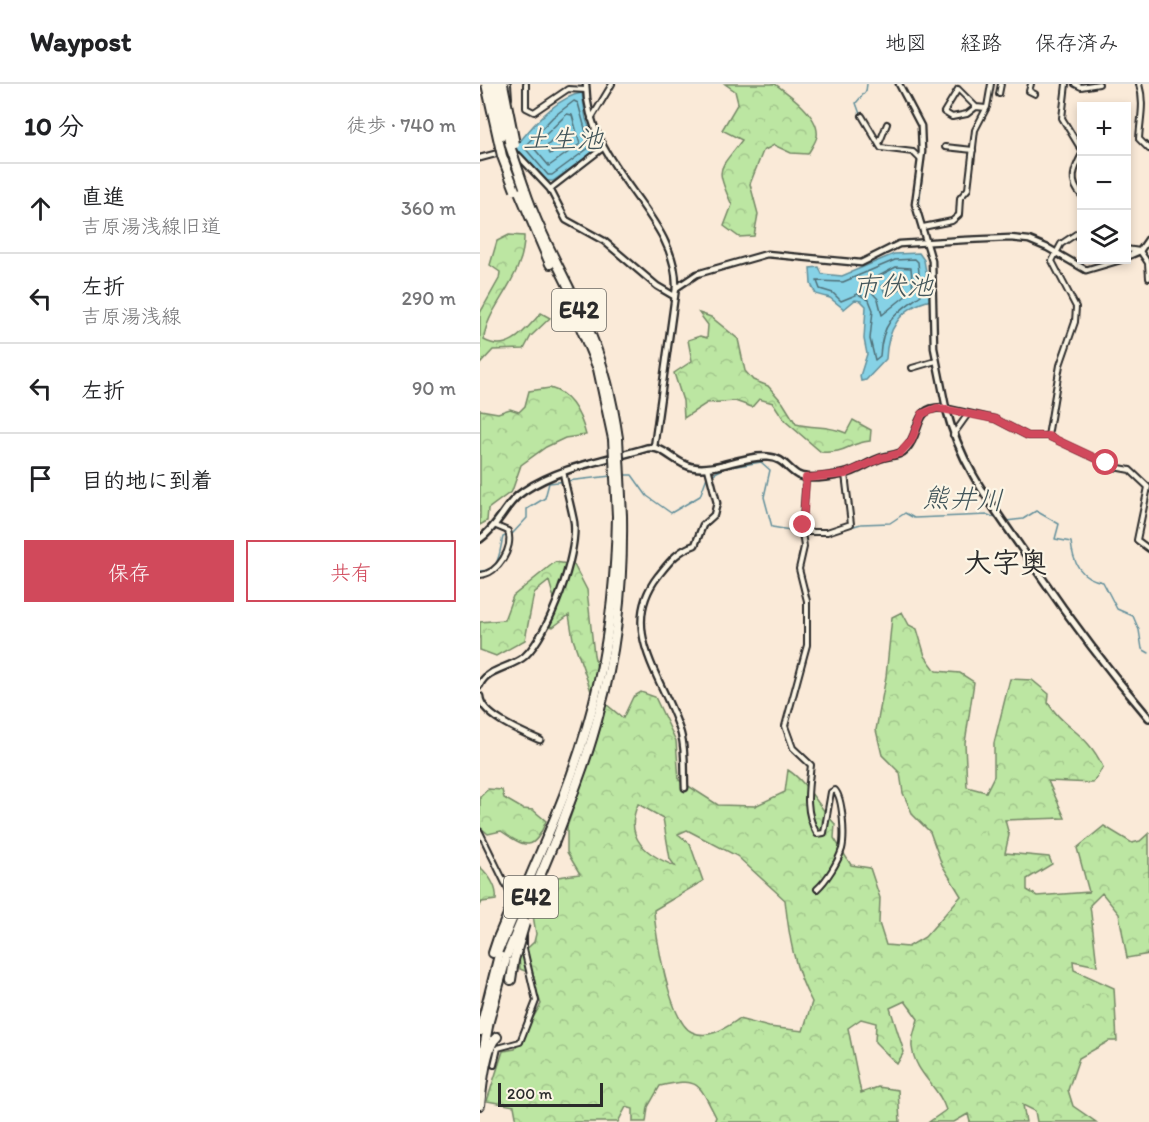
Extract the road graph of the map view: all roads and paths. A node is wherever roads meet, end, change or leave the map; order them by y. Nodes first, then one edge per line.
1 (484, 84) edge
2 (491, 84) edge
3 (497, 84) edge
4 (503, 84) edge
5 (508, 84) edge
6 (526, 84) edge
7 (562, 84) edge
8 (612, 84) edge
9 (899, 84) edge
10 (991, 84) edge
11 (1001, 84) edge
12 (1031, 84) edge
13 (1066, 84) edge
14 (1075, 84) edge
15 (1099, 84) edge
16 (1139, 84) edge
17 (586, 87) edge
18 (560, 93) junction
19 (999, 94) dead end
20 (1035, 94) dead end
21 (976, 107) junction
22 (986, 108) junction
23 (862, 116) dead end
24 (590, 120) junction
25 (886, 124) dead end
26 (495, 139) junction
27 (879, 144) junction
28 (1077, 144) edge
29 (945, 147) dead end
30 (603, 148) junction
31 (1149, 149) edge
32 (973, 150) junction
33 (498, 152) junction
34 (480, 158) edge
35 (921, 160) junction
36 (1077, 164) edge
37 (1077, 187) edge
38 (521, 188) junction
39 (550, 189) junction
40 (923, 227) junction
41 (1077, 233) edge
42 (1149, 238) edge
43 (928, 243) junction
44 (1131, 250) edge
45 (1140, 251) junction
46 (1056, 252) junction
47 (1131, 255) edge
48 (1106, 264) edge
49 (1149, 278) edge
50 (676, 288) junction
51 (674, 296) junction
52 (936, 361) junction
53 (912, 368) dead end
54 (946, 408) junction
55 (968, 414) junction
56 (953, 435) junction
57 (1048, 436) junction
58 (615, 439) junction
59 (654, 447) junction
60 (708, 468) junction
61 (563, 472) junction
62 (845, 474) junction
63 (806, 478) junction
64 (1148, 487) edge
65 (496, 526) junction
66 (802, 532) junction
67 (480, 539) edge
68 (1149, 549) edge
69 (480, 575) edge
70 (480, 685) edge
71 (480, 696) edge
72 (1149, 718) edge
73 (540, 740) dead end
74 (686, 788) dead end
75 (480, 832) edge
76 (551, 839) junction
77 (817, 889) dead end
78 (500, 941) junction
79 (493, 953) dead end
80 (511, 958) junction
81 (511, 980) dead end
82 (480, 1031) edge
83 (497, 1037) dead end
84 (494, 1065) dead end
85 (480, 1070) edge
86 (480, 1105) edge

1 - 26 street
1 - 38 highway, bridge
2 - 38 highway, E42, bridge
3 - 38 highway, E42, bridge
4 - 38 highway, bridge
5 - 26 street
6 - 18 street
7 - 18 street
8 - 24 street
9 - 35 street
10 - 22 street
11 - 19 street
12 - 20 street
13 - 28 street
14 - 15 street
16 - 31 street
17 - 18 street
17 - 24 street
21 - 21 street
21 - 22 street
22 - 32 street
23 - 27 street
24 - 30 street
25 - 27 street
26 - 33 street
27 - 35 street
29 - 32 street
30 - 39 street
30 - 50 street
32 - 40 street
33 - 34 street
33 - 39 street
35 - 40 street
36 - 37 street
38 - 58 highway, E42
38 - 58 highway, E42
39 - 51 street
40 - 43 street
41 - 46 street
42 - 45 street
43 - 46 street
43 - 50 street
43 - 52 street
44 - 45 street
45 - 47 street
45 - 49 street
46 - 48 street
46 - 57 street
50 - 51 street
51 - 59 street
52 - 53 street
52 - 54 street
54 - 55 street
54 - 56 main road
54 - 62 main road
55 - 56 street
55 - 57 street
56 - 72 main road
57 - 64 street
58 - 76 highway, E42, bridge
59 - 60 main road
59 - 61 main road
60 - 63 main road
60 - 74 street
61 - 65 main road
61 - 70 street
62 - 63 main road
62 - 66 street
63 - 66 street
64 - 68 street
65 - 67 main road
65 - 69 street
66 - 77 street
71 - 73 street
75 - 84 street
76 - 78 highway, E42, bridge
76 - 80 highway, bridge
78 - 79 highway
78 - 82 highway, E42
80 - 81 highway
80 - 85 highway, E42
83 - 86 highway

